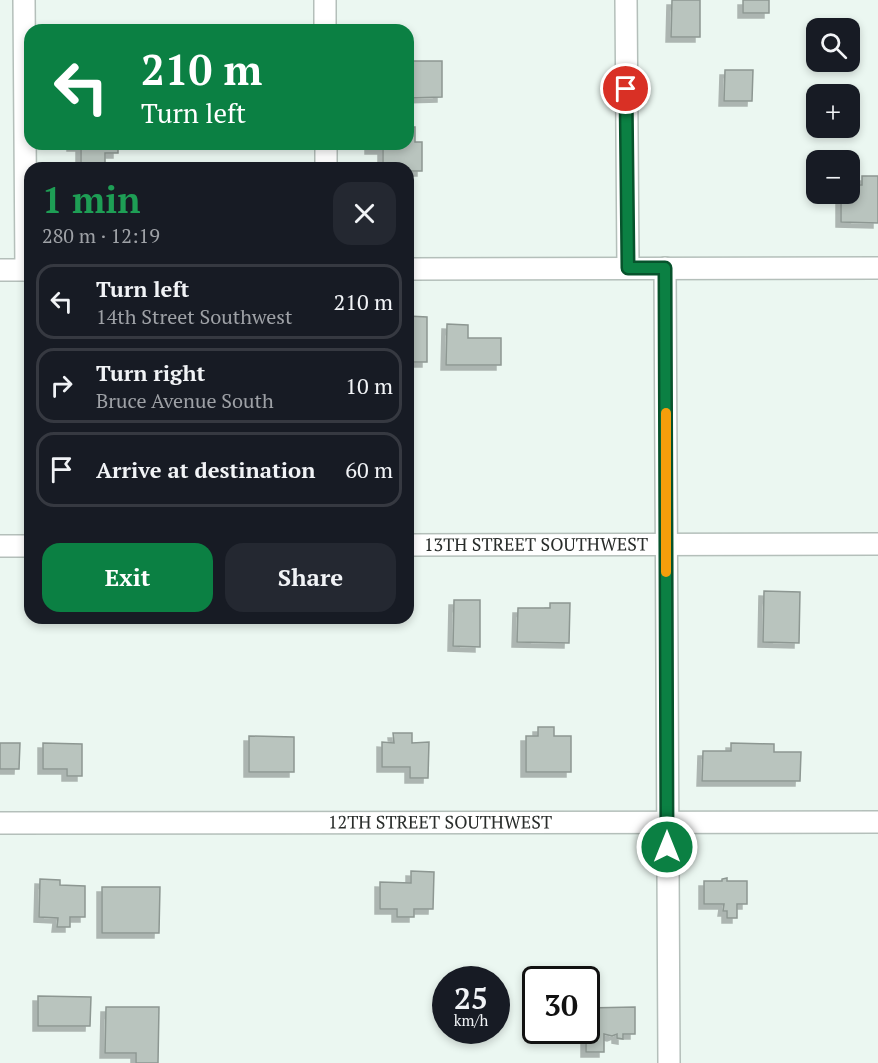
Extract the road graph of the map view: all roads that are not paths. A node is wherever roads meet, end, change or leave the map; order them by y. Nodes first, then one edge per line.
1 (24, 0) edge
2 (325, 0) edge
3 (626, 0) edge
4 (24, 24) edge
5 (326, 24) edge
6 (628, 268) junction
7 (665, 268) junction
8 (878, 268) edge
9 (414, 269) edge
10 (0, 270) edge
11 (24, 270) edge
12 (878, 544) edge
13 (414, 545) edge
14 (666, 545) junction
15 (0, 546) edge
16 (24, 546) edge
17 (878, 822) edge
18 (667, 823) junction
19 (0, 824) edge
20 (669, 1063) edge

1 - 4 street
2 - 5 street
3 - 6 street
6 - 7 street
6 - 9 street
7 - 8 street
7 - 14 street
10 - 11 street
12 - 14 street, 13TH STREET SOUTHWEST
13 - 14 street, 13TH STREET SOUTHWEST
14 - 18 street
15 - 16 street
17 - 18 street, 12TH STREET SOUTHWEST
18 - 19 street, 12TH STREET SOUTHWEST
18 - 20 street

